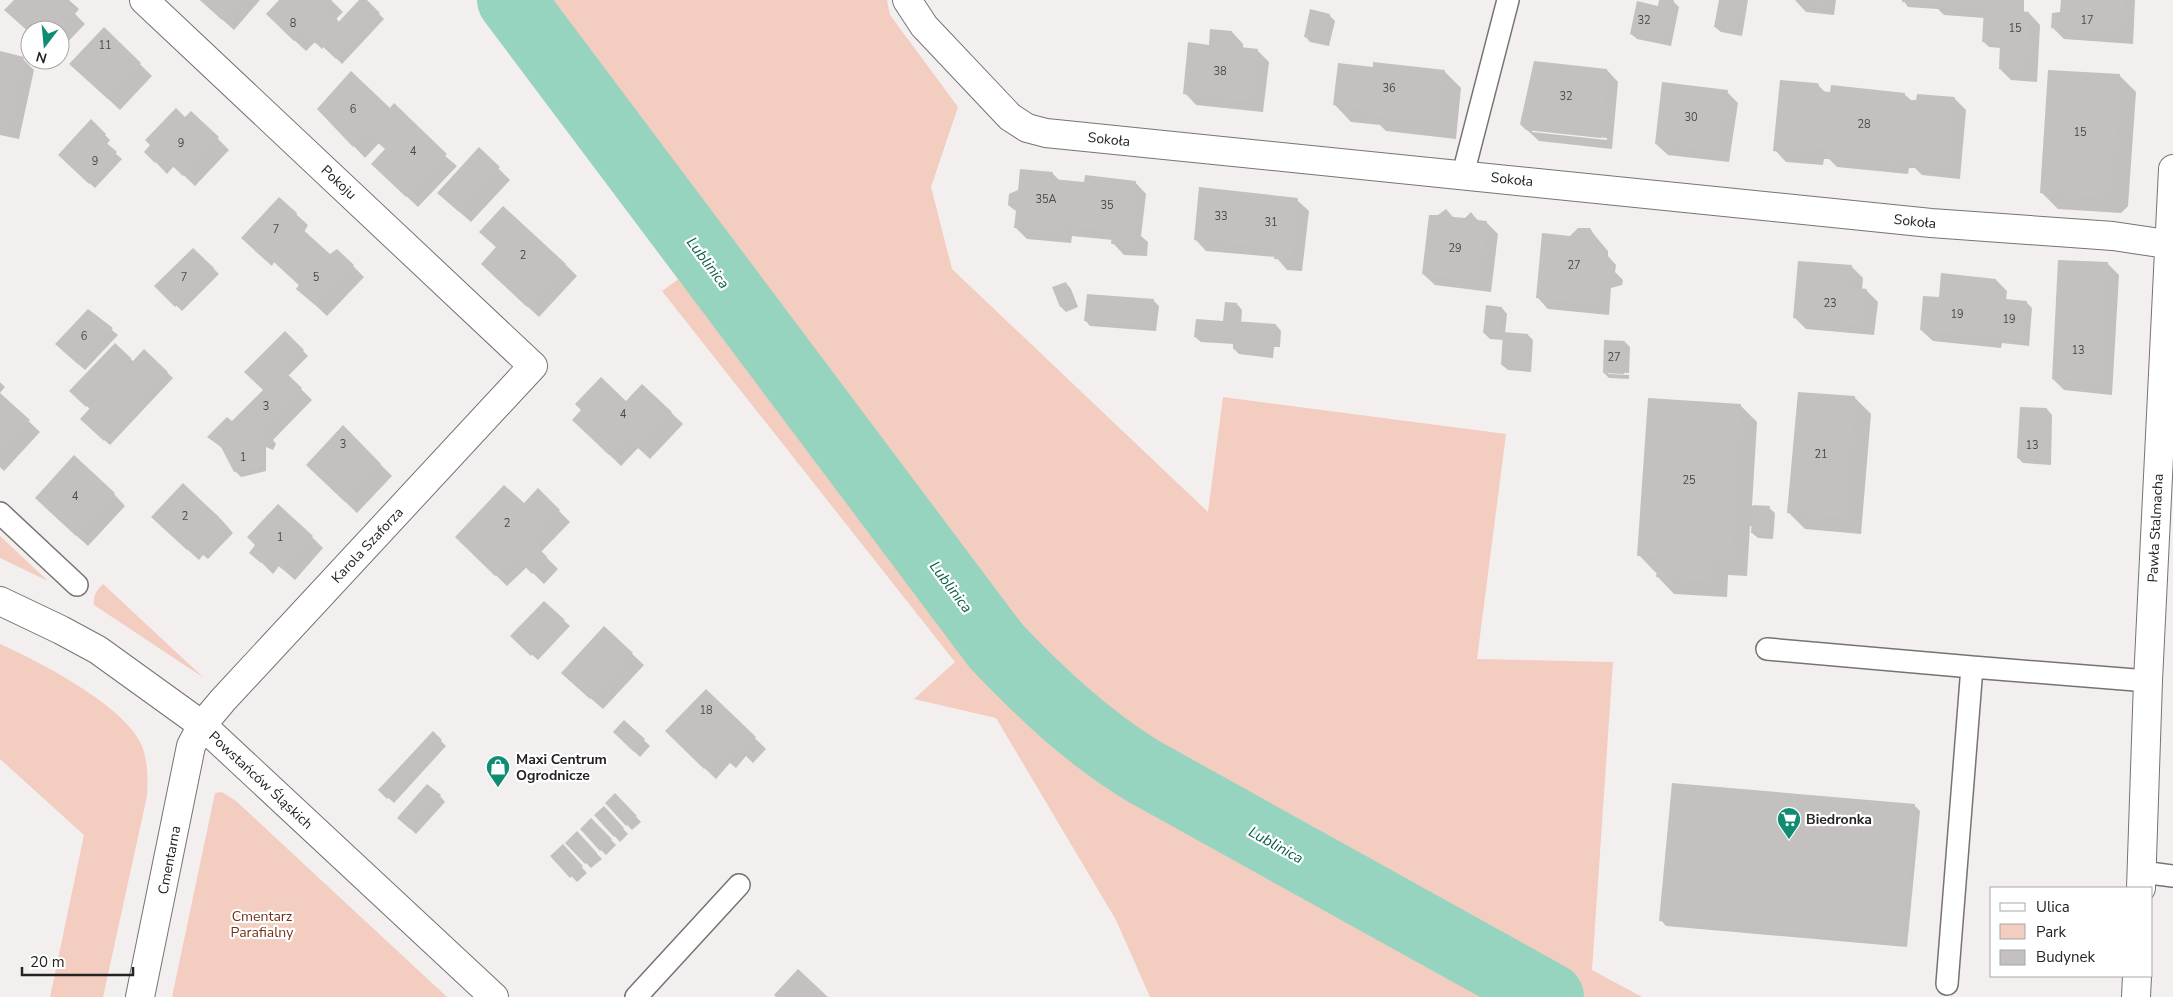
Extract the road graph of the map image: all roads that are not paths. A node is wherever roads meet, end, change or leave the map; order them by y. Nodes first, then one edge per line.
1 (144, 0) edge
2 (907, 0) edge
3 (1508, 0) edge
4 (2173, 169) edge
5 (1463, 174) junction
6 (2171, 244) edge
7 (534, 366) joint
8 (0, 514) edge
9 (77, 585) dead end
10 (0, 601) edge
11 (1767, 649) dead end
12 (1972, 667) junction
13 (2148, 681) junction
14 (202, 725) junction
15 (2173, 876) edge
16 (2142, 880) edge
17 (739, 885) dead end
18 (2137, 977) edge
19 (1947, 984) dead end
20 (140, 997) edge
21 (494, 997) edge
22 (636, 997) edge
23 (2136, 997) edge

1 - 7 street, Pokoju
2 - 5 street, Sokoła
3 - 5 lane
4 - 6 street, Pawła Stalmacha
5 - 6 street, Sokoła
6 - 13 street, Pawła Stalmacha
7 - 14 street, Karola Szaforza
8 - 9 lane
10 - 14 street, Powstańców Śląskich
11 - 12 lane
12 - 13 lane
12 - 19 lane
13 - 16 street, Pawła Stalmacha
14 - 20 street, Cmentarna
14 - 21 street, Powstańców Śląskich
15 - 16 lane
17 - 22 lane
18 - 23 street

